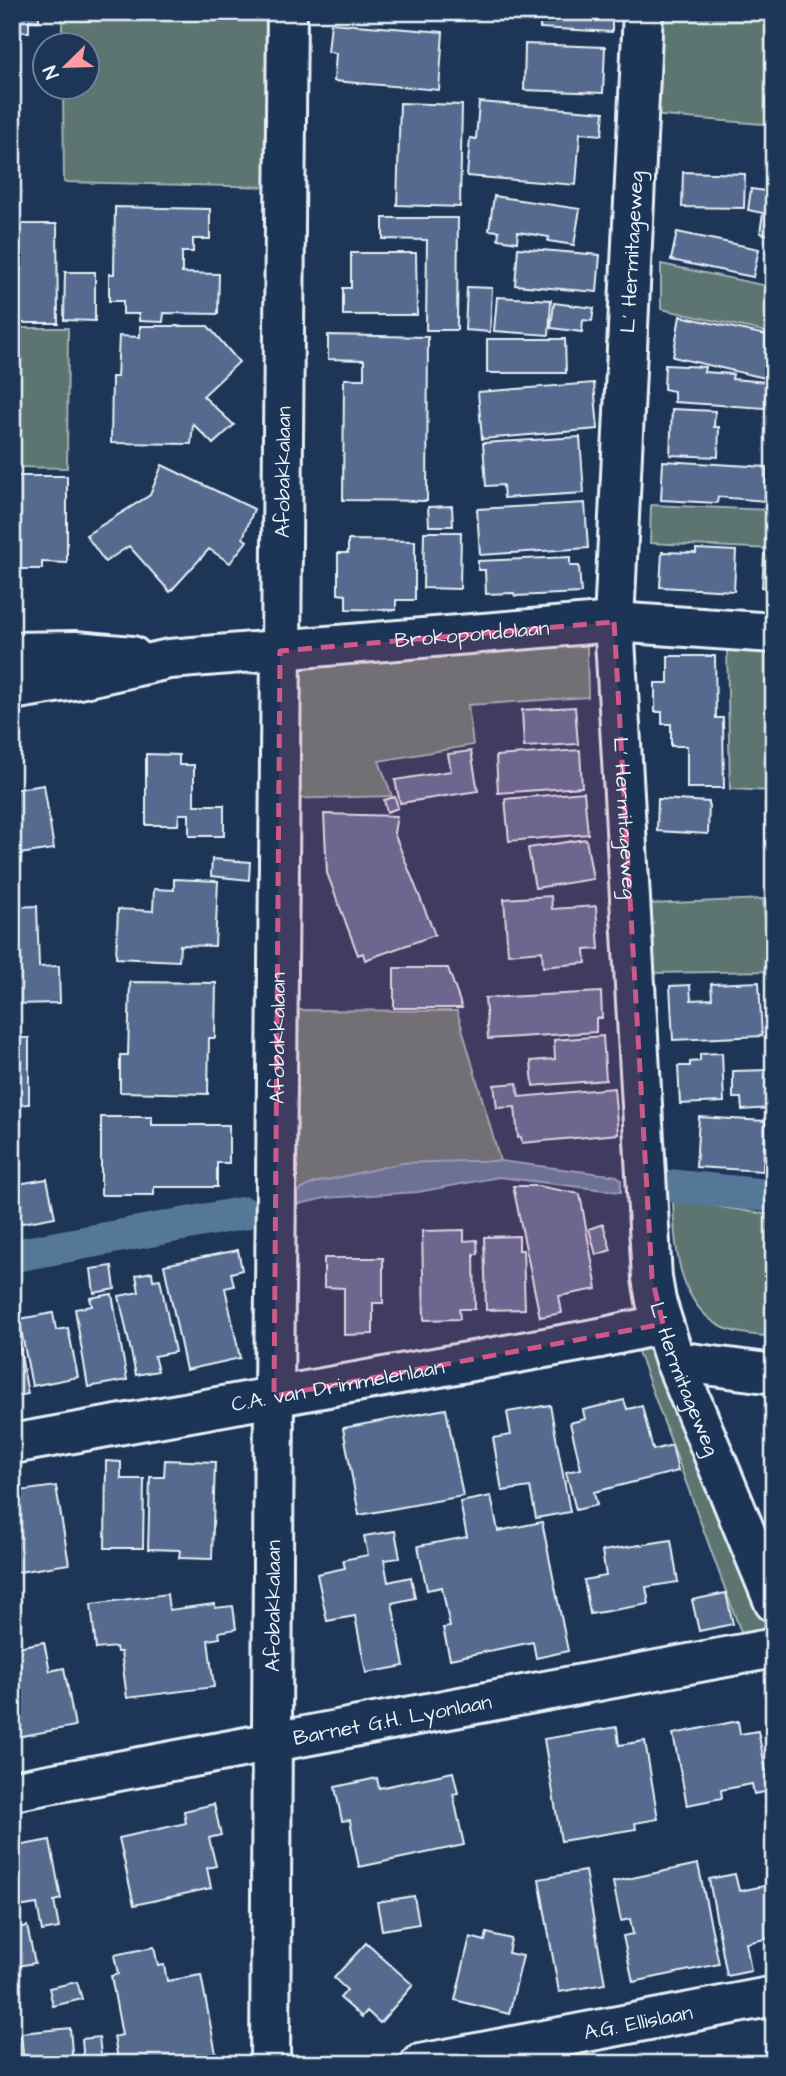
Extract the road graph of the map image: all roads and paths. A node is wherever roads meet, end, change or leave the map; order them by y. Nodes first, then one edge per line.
1 (287, 12) edge
2 (643, 12) edge
3 (614, 622) junction
4 (774, 633) edge
5 (281, 651) junction
6 (12, 652) edge
7 (169, 659) junction
8 (12, 690) edge
9 (663, 1324) junction
10 (675, 1361) junction
11 (774, 1374) edge
12 (274, 1396) junction
13 (12, 1444) edge
14 (774, 1602) edge
15 (774, 1648) edge
16 (271, 1741) junction
17 (12, 1791) edge
18 (774, 1996) edge
19 (270, 2064) edge
20 (420, 2064) edge

1 - 5 street, Afobakkalaan
2 - 3 street, L' Hermitageweg
3 - 4 street, Brokopondolaan
3 - 5 street, Brokopondolaan
3 - 9 street, L' Hermitageweg
5 - 7 street, Brokopondolaan
5 - 12 street, Afobakkalaan
6 - 7 street, Brokopondolaan
7 - 8 street, Brokopondolaan
9 - 10 street, L' Hermitageweg
9 - 12 street, C.A. van Drimmelenlaan
10 - 11 street
10 - 14 street, L' Hermitageweg
12 - 13 street, C.A. van Drimmelenlaan
12 - 16 street, Afobakkalaan
15 - 16 street, Barnet G.H. Lyonlaan
16 - 17 street, Barnet G.H. Lyonlaan
16 - 19 street, Afobakkalaan
18 - 20 street, A.G. Ellislaan

